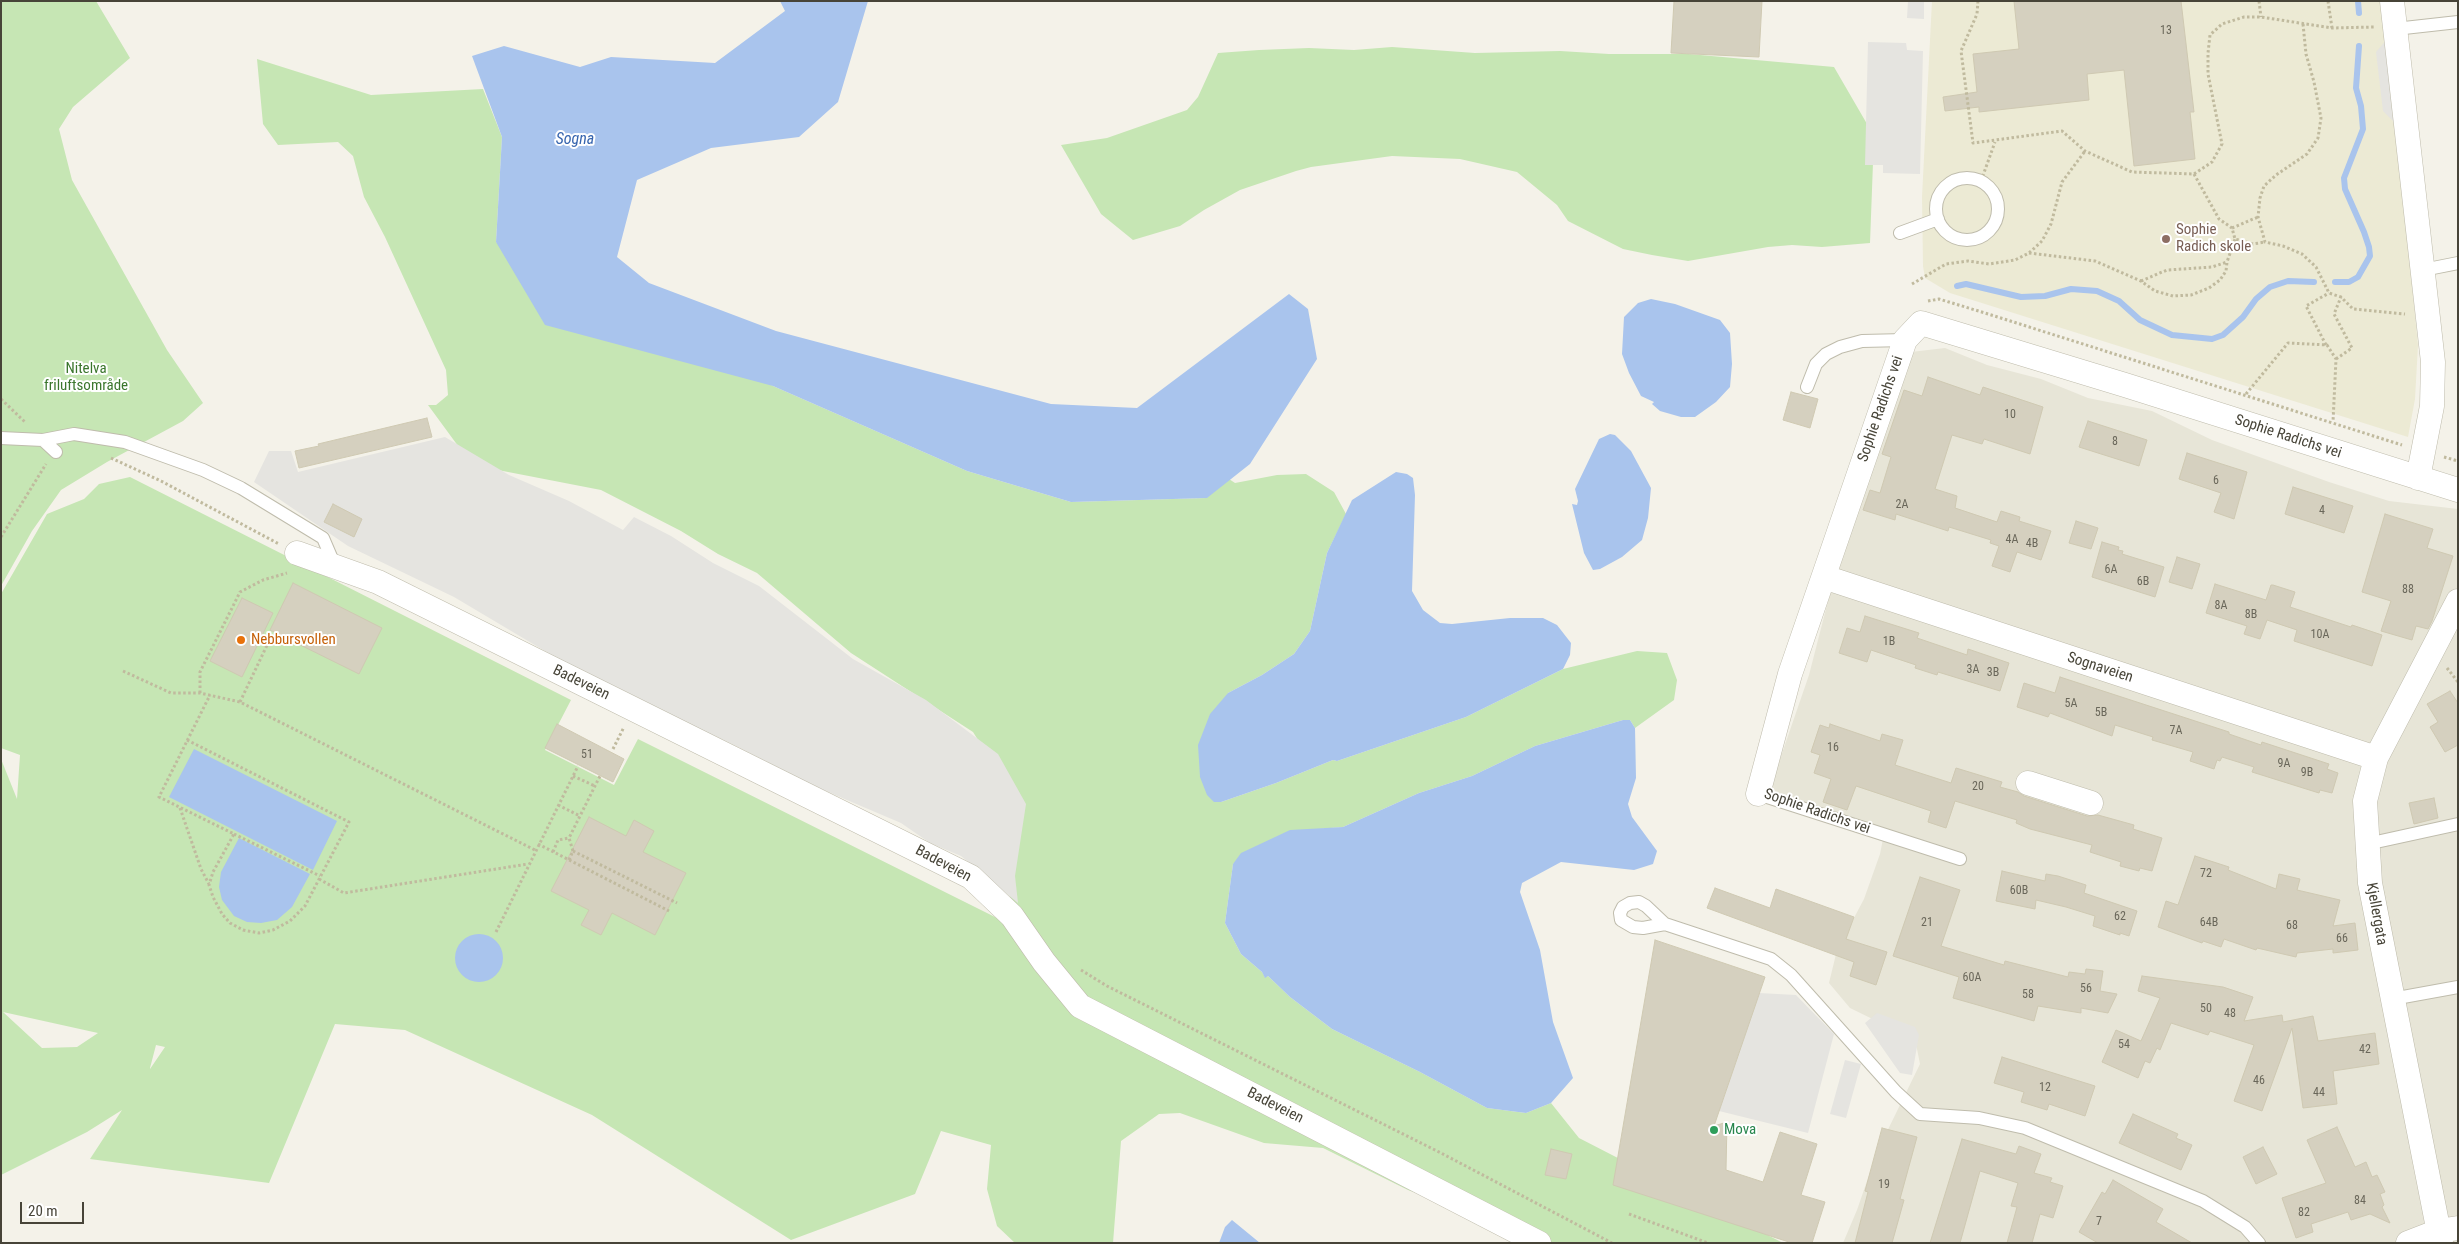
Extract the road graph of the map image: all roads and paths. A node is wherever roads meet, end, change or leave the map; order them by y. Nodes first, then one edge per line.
1 (1978, 1) edge
2 (2259, 1) edge
3 (2328, 1) edge
4 (2392, 1) edge
5 (2261, 17) junction
6 (2458, 22) edge
7 (2303, 24) junction
8 (2332, 28) junction
9 (2395, 29) junction
10 (1994, 142) junction
11 (2085, 151) junction
12 (2194, 174) junction
13 (1981, 181) junction
14 (2258, 217) junction
15 (1938, 219) junction
16 (2232, 228) junction
17 (1900, 233) dead end
18 (2235, 239) junction
19 (2265, 242) junction
20 (2029, 252) junction
21 (2227, 262) junction
22 (2458, 263) edge
23 (2423, 270) junction
24 (2141, 281) junction
25 (1912, 284) dead end
26 (2330, 293) junction
27 (2340, 297) junction
28 (1924, 302) dead end
29 (2427, 312) junction
30 (1905, 340) junction
31 (2327, 345) junction
32 (2336, 360) junction
33 (1807, 387) dead end
34 (2246, 394) junction
35 (1, 399) edge
36 (12, 409) dead end
37 (2333, 422) junction
38 (1, 438) edge
39 (43, 440) junction
40 (56, 452) joint
41 (2424, 452) junction
42 (105, 456) dead end
43 (2458, 461) edge
44 (2418, 478) junction
45 (2458, 490) edge
46 (1, 537) edge
47 (293, 563) junction
48 (336, 568) junction
49 (1824, 577) junction
50 (2458, 602) edge
51 (269, 641) dead end
52 (123, 671) dead end
53 (200, 693) junction
54 (210, 695) junction
55 (240, 702) junction
56 (187, 740) junction
57 (2376, 758) junction
58 (578, 766) dead end
59 (573, 776) junction
60 (600, 776) dead end
61 (2028, 783) dead end
62 (595, 786) junction
63 (1758, 794) joint
64 (2090, 803) dead end
65 (558, 805) junction
66 (180, 807) junction
67 (580, 816) junction
68 (2458, 824) edge
69 (234, 834) junction
70 (569, 838) junction
71 (538, 844) junction
72 (2367, 844) junction
73 (535, 850) junction
74 (573, 851) junction
75 (553, 852) junction
76 (1960, 859) dead end
77 (569, 860) junction
78 (528, 864) junction
79 (320, 877) junction
80 (209, 885) junction
81 (676, 902) dead end
82 (669, 911) dead end
83 (1665, 924) dead end
84 (496, 932) dead end
85 (1074, 966) dead end
86 (2458, 987) edge
87 (2392, 1000) junction
88 (1629, 1214) dead end
89 (2446, 1234) edge
90 (1539, 1243) edge
91 (1612, 1243) edge
92 (1708, 1243) edge
93 (2259, 1243) edge
94 (2408, 1243) edge

1 - 10 path
2 - 5 path
3 - 8 path
4 - 9 street
5 - 7 path
5 - 12 path
6 - 9 lane
7 - 8 path
7 - 14 path
8 - 9 path
9 - 23 street
10 - 11 path
10 - 13 path
11 - 12 path
11 - 20 path
12 - 16 path
13 - 15 lane
13 - 15 lane
14 - 16 path
14 - 19 path
15 - 17 lane
16 - 18 path
18 - 19 path
18 - 21 path
19 - 26 path
20 - 24 path
20 - 25 path
21 - 24 path
21 - 24 path
22 - 23 lane
23 - 29 street
26 - 27 path
26 - 31 path
27 - 29 path
27 - 32 path
28 - 34 path
29 - 41 street
30 - 33 lane
30 - 44 street, Sophie Radichs vei
30 - 49 street, Sophie Radichs vei
31 - 32 path
31 - 34 path
32 - 37 path
34 - 37 path
35 - 36 path
37 - 41 path
38 - 39 lane
39 - 40 lane
39 - 48 lane
40 - 46 path
41 - 43 path
41 - 44 street
42 - 47 path
44 - 45 street, Sophie Radichs vei
47 - 48 street, Badeveien
47 - 53 path
48 - 90 street, Badeveien
49 - 57 street, Sognaveien
49 - 63 street, Sophie Radichs vei
50 - 57 street, Kjellergata
51 - 55 path
52 - 53 path
53 - 54 path
54 - 55 path
54 - 56 path
55 - 73 path
56 - 66 path
56 - 79 path
57 - 72 street, Kjellergata
58 - 59 path
59 - 62 path
59 - 65 path
60 - 62 path
61 - 64 street
62 - 67 path
63 - 76 lane, Sophie Radichs vei
65 - 67 path
65 - 71 path
66 - 69 path
66 - 80 path
67 - 70 path
68 - 72 lane
69 - 79 path
69 - 80 path
70 - 74 path
70 - 75 path
71 - 73 path
71 - 75 path
72 - 87 street, Kjellergata
73 - 78 path
74 - 77 path
74 - 81 path
75 - 77 path
77 - 82 path
78 - 79 path
78 - 84 path
79 - 80 path
83 - 93 lane
85 - 91 path
86 - 87 lane
87 - 89 street, Kjellergata
88 - 92 path
89 - 94 street

